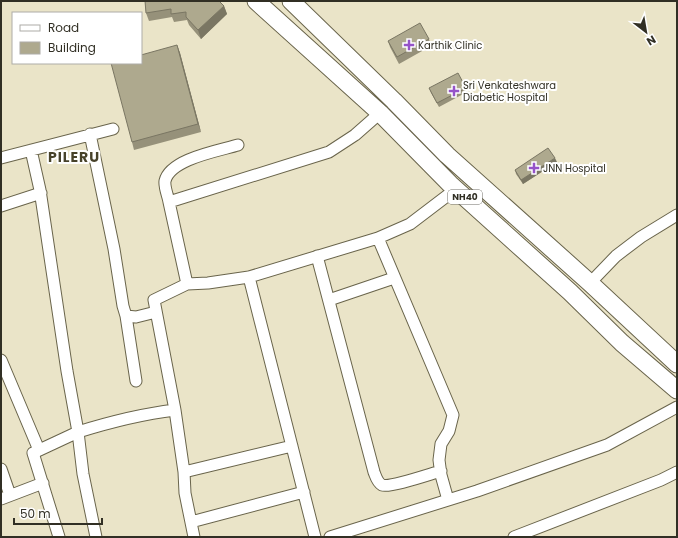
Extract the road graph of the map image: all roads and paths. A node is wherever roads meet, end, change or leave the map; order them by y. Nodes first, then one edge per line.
1 (256, 1) edge
2 (291, 1) edge
3 (328, 37) junction
4 (312, 52) junction
5 (380, 113) junction
6 (113, 129) dead end
7 (90, 134) junction
8 (238, 145) dead end
9 (31, 150) junction
10 (1, 158) edge
11 (465, 171) junction
12 (453, 187) junction
13 (41, 193) junction
14 (169, 202) junction
15 (1, 206) edge
16 (677, 215) edge
17 (378, 238) junction
18 (317, 256) junction
19 (249, 277) junction
20 (394, 278) junction
21 (587, 280) junction
22 (187, 284) junction
23 (570, 292) junction
24 (329, 300) junction
25 (156, 312) junction
26 (126, 316) junction
27 (1, 360) edge
28 (677, 364) edge
29 (136, 381) dead end
30 (677, 390) edge
31 (677, 407) edge
32 (175, 410) junction
33 (78, 432) junction
34 (292, 446) junction
35 (39, 450) junction
36 (1, 468) edge
37 (441, 471) junction
38 (184, 472) junction
39 (677, 472) edge
40 (42, 483) junction
41 (304, 492) junction
42 (5, 497) edge
43 (448, 500) junction
44 (190, 522) junction
45 (59, 537) edge
46 (96, 537) edge
47 (194, 537) edge
48 (315, 537) edge
49 (330, 537) edge
50 (514, 537) edge

1 - 4 highway, NH40
2 - 3 highway, NH40
3 - 4 highway
3 - 11 highway, NH40
4 - 5 highway, NH40
5 - 12 highway, NH40
5 - 14 street
6 - 7 street
7 - 9 street
7 - 26 street
8 - 14 street
9 - 10 street
9 - 13 street
11 - 12 highway
11 - 21 highway, NH40
12 - 17 street
12 - 23 highway, NH40
13 - 15 street
13 - 33 street
14 - 22 street
16 - 21 street
17 - 18 street
17 - 20 street
18 - 19 street
18 - 24 street
19 - 22 street
19 - 34 street
20 - 24 street
20 - 37 street
21 - 23 highway
21 - 28 highway, NH40
22 - 25 street
23 - 30 highway, NH40
24 - 37 street
25 - 26 street
25 - 32 street
26 - 29 street
27 - 35 street
31 - 43 street
32 - 33 street
32 - 38 street
33 - 35 street
33 - 46 street
34 - 38 street
34 - 41 street
35 - 40 street
36 - 42 street
37 - 43 street
38 - 44 street
39 - 50 street
40 - 42 street
40 - 45 street
41 - 44 street
41 - 48 street
43 - 49 street
44 - 47 street

